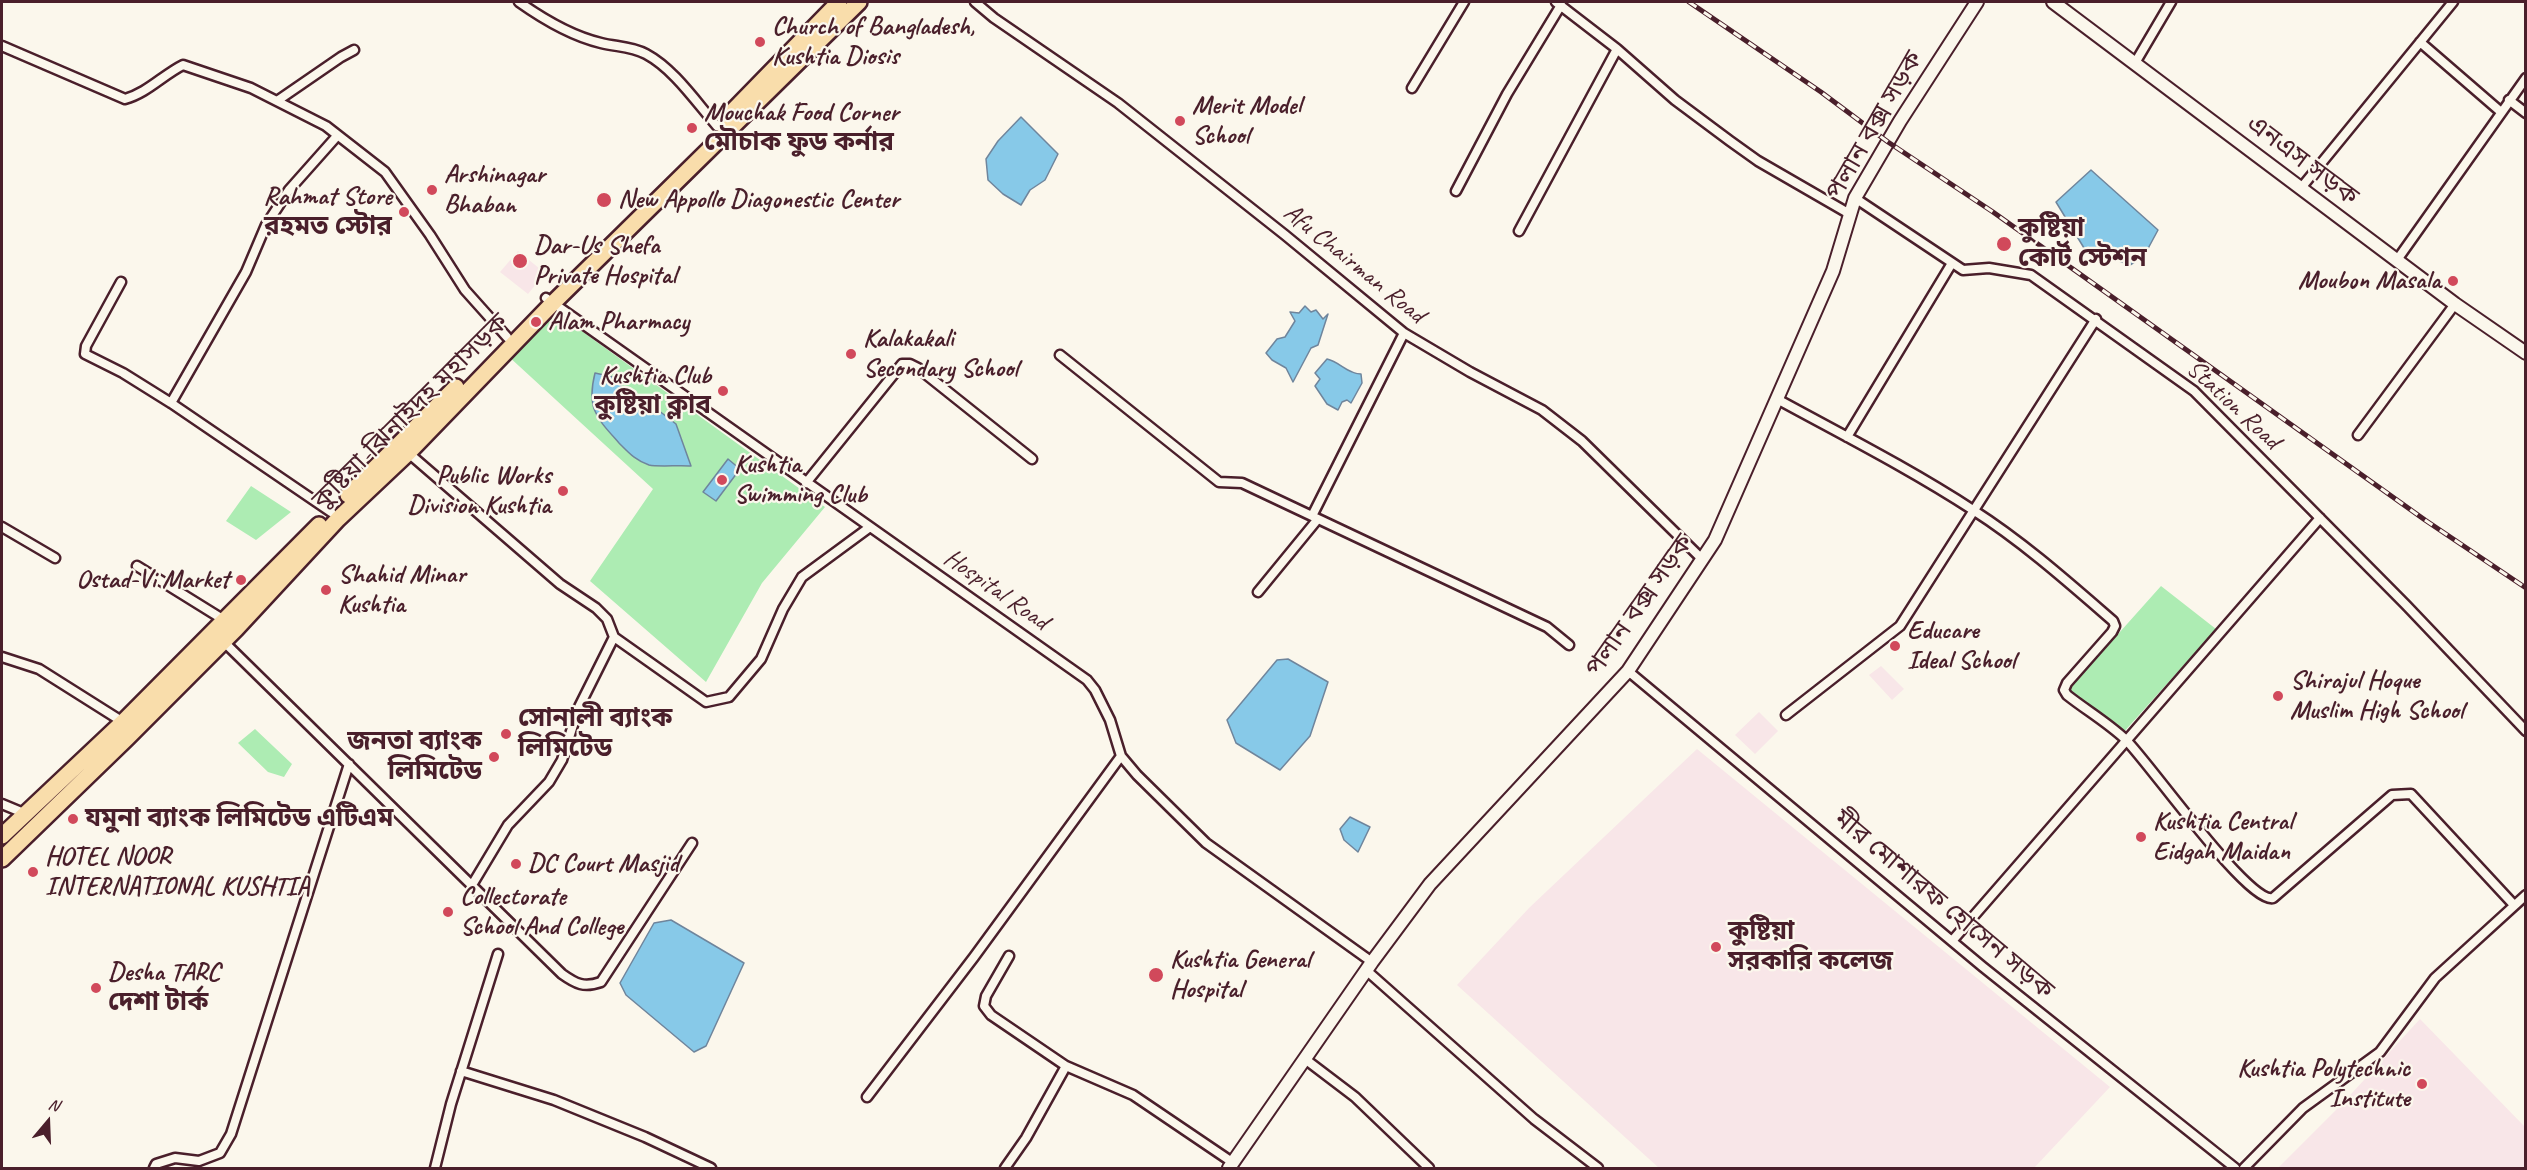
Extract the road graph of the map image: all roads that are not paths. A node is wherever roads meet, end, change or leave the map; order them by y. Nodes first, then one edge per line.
1 (518, 2) edge
2 (839, 2) edge
3 (859, 2) edge
4 (975, 2) edge
5 (1464, 2) edge
6 (1977, 2) edge
7 (2053, 2) edge
8 (2171, 2) edge
9 (2453, 2) edge
10 (1559, 4) edge
11 (2420, 42) junction
12 (2, 46) edge
13 (1617, 49) junction
14 (354, 50) dead end
15 (2135, 63) junction
16 (2526, 78) edge
17 (1412, 88) dead end
18 (2510, 100) junction
19 (278, 101) junction
20 (2500, 112) junction
21 (2526, 113) edge
22 (717, 126) junction
23 (338, 136) junction
24 (2301, 188) junction
25 (1456, 191) dead end
26 (1855, 198) junction
27 (648, 203) junction
28 (1848, 213) junction
29 (1519, 231) dead end
30 (2397, 260) junction
31 (1952, 263) junction
32 (121, 282) dead end
33 (550, 300) junction
34 (2455, 304) junction
35 (2096, 319) junction
36 (1404, 333) junction
37 (507, 337) junction
38 (2526, 353) edge
39 (1060, 354) dead end
40 (484, 366) junction
41 (1777, 399) junction
42 (171, 403) junction
43 (2358, 435) dead end
44 (1847, 437) junction
45 (404, 449) junction
46 (1032, 459) dead end
47 (806, 483) junction
48 (1973, 510) junction
49 (332, 513) junction
50 (1314, 518) junction
51 (2320, 518) junction
52 (2, 527) edge
53 (870, 527) junction
54 (55, 558) dead end
55 (1702, 559) junction
56 (137, 566) dead end
57 (1258, 592) dead end
58 (220, 631) junction
59 (614, 637) junction
60 (1569, 645) dead end
61 (2, 657) edge
62 (1628, 671) junction
63 (1786, 715) dead end
64 (123, 722) junction
65 (2526, 731) edge
66 (2125, 740) junction
67 (1121, 756) junction
68 (349, 764) junction
69 (2, 804) edge
70 (25, 813) junction
71 (39, 825) junction
72 (2, 836) edge
73 (692, 843) dead end
74 (2, 859) edge
75 (472, 885) junction
76 (2526, 895) edge
77 (2514, 905) junction
78 (1952, 941) junction
79 (498, 954) dead end
80 (1009, 956) dead end
81 (1369, 966) junction
82 (1305, 1059) junction
83 (1065, 1066) junction
84 (461, 1071) junction
85 (867, 1097) dead end
86 (1230, 1165) edge
87 (154, 1168) edge
88 (435, 1168) edge
89 (711, 1168) edge
90 (1005, 1168) edge
91 (1429, 1168) edge
92 (1598, 1168) edge
93 (2235, 1168) edge
94 (2244, 1168) edge

1 - 22 street
2 - 22 highway, কুষ্টিয়া-ঝিনাইদহ মহাসড়ক
3 - 27 highway, কুষ্টিয়া-ঝিনাইদহ মহাসড়ক
4 - 36 street, Afu Chairman Road
5 - 17 street
6 - 26 main road, পলান বক্স সড়ক
7 - 15 main road, এনএস সড়ক
8 - 15 street
9 - 11 street
10 - 13 street
10 - 25 street
11 - 20 street
11 - 24 street
12 - 19 street
13 - 28 street
13 - 29 street
14 - 19 street
15 - 24 main road, এনএস সড়ক
16 - 18 street
18 - 20 street
18 - 21 street
19 - 23 street
20 - 30 street
22 - 27 highway, কুষ্টিয়া-ঝিনাইদহ মহাসড়ক
23 - 37 street
23 - 42 street
24 - 30 main road, এনএস সড়ক
26 - 28 main road, পলান বক্স সড়ক
26 - 31 street, Station Road
27 - 33 highway, কুষ্টিয়া-ঝিনাইদহ মহাসড়ক
28 - 41 main road, পলান বক্স সড়ক
30 - 34 main road, এনএস সড়ক
31 - 35 street, Station Road
31 - 44 street
32 - 42 street
33 - 37 highway, কুষ্টিয়া-ঝিনাইদহ মহাসড়ক
33 - 40 highway, কুষ্টিয়া-ঝিনাইদহ মহাসড়ক
33 - 47 street, Hospital Road
34 - 38 main road, এনএস সড়ক
34 - 43 street
35 - 48 street
35 - 51 street, Station Road
36 - 50 street
36 - 55 street, Afu Chairman Road
37 - 40 highway, কুষ্টিয়া-ঝিনাইদহ মহাসড়ক
39 - 50 street
40 - 45 highway, কুষ্টিয়া-ঝিনাইদহ মহাসড়ক
41 - 44 street
41 - 55 main road, পলান বক্স সড়ক
42 - 49 street
44 - 48 street
45 - 49 highway, কুষ্টিয়া-ঝিনাইদহ মহাসড়ক
45 - 58 highway, কুষ্টিয়া-ঝিনাইদহ মহাসড়ক
45 - 59 street
46 - 47 street
47 - 53 street, Hospital Road
48 - 63 street
48 - 66 street
49 - 58 highway, কুষ্টিয়া-ঝিনাইদহ মহাসড়ক
50 - 57 street
50 - 60 street
51 - 65 street, Station Road
51 - 66 street
52 - 54 street
53 - 59 street
53 - 67 street, Hospital Road
55 - 62 main road, পলান বক্স সড়ক
56 - 58 street
58 - 64 highway, কুষ্টিয়া-ঝিনাইদহ মহাসড়ক
58 - 68 street
58 - 71 highway, কুষ্টিয়া-ঝিনাইদহ মহাসড়ক
59 - 75 street
61 - 64 street
62 - 78 street, মীর মোশারফ হোসেন সড়ক
62 - 81 main road, পলান বক্স সড়ক
64 - 70 highway, কুষ্টিয়া-ঝিনাইদহ মহাসড়ক
66 - 77 street
66 - 78 street
67 - 81 street, Hospital Road
67 - 85 street
68 - 75 street
68 - 87 street
69 - 70 street
70 - 71 street
70 - 72 highway, কুষ্টিয়া-ঝিনাইদহ মহাসড়ক
71 - 74 highway, কুষ্টিয়া-ঝিনাইদহ মহাসড়ক
73 - 75 street
76 - 77 street
77 - 94 street
78 - 93 street, মীর মোশারফ হোসেন সড়ক
79 - 84 street
80 - 83 street
81 - 82 main road, পলান বক্স সড়ক
81 - 92 street, Hospital Road
82 - 86 main road, পলান বক্স সড়ক
82 - 91 street
83 - 86 street
83 - 90 street
84 - 88 street
84 - 89 street

